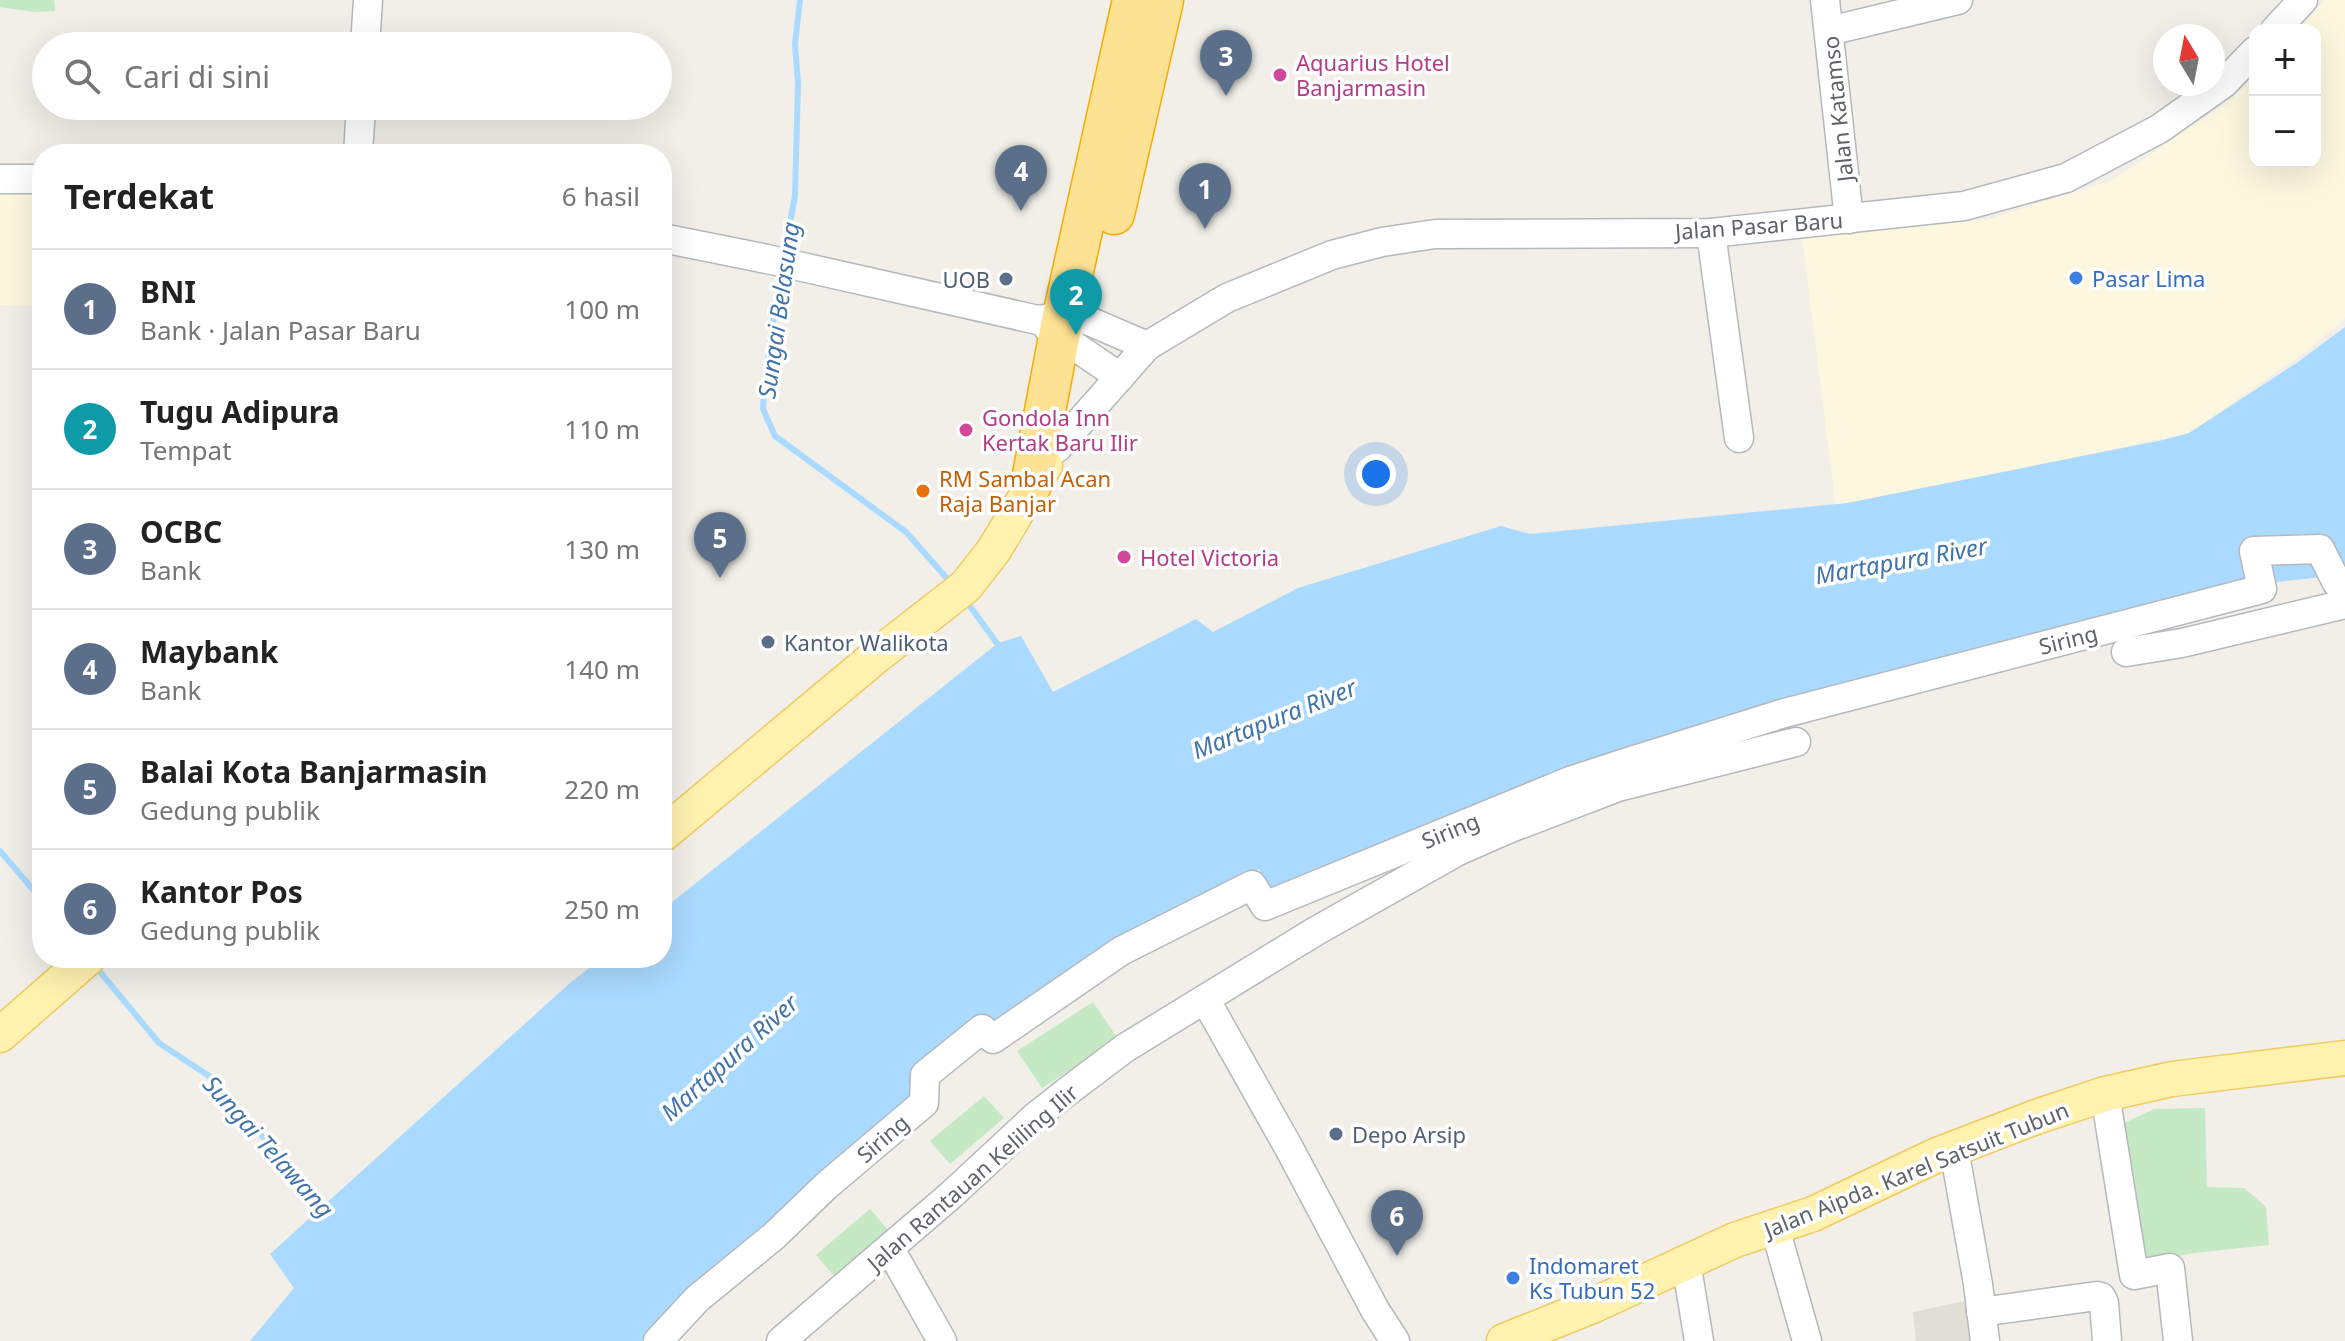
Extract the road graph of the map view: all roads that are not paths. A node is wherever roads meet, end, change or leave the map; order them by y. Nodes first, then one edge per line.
1 (368, 0) edge
2 (1133, 0) edge
3 (1163, 0) edge
4 (1825, 0) edge
5 (1958, 0) edge
6 (2303, 0) edge
7 (2281, 24) edge
8 (1829, 31) junction
9 (366, 32) edge
10 (2249, 57) edge
11 (360, 120) edge
12 (359, 144) edge
13 (0, 179) edge
14 (32, 179) edge
15 (1849, 219) junction
16 (1711, 233) junction
17 (672, 240) edge
18 (1067, 330) junction
19 (1147, 346) junction
20 (1120, 377) junction
21 (1739, 438) dead end
22 (1057, 448) junction
23 (1031, 485) junction
24 (2341, 588) edge
25 (2126, 652) dead end
26 (1796, 742) dead end
27 (672, 827) edge
28 (77, 968) edge
29 (1205, 999) junction
30 (0, 1035) edge
31 (2345, 1058) edge
32 (2105, 1094) junction
33 (1954, 1149) junction
34 (1775, 1228) junction
35 (890, 1249) junction
36 (1686, 1262) junction
37 (1981, 1312) junction
38 (1537, 1335) edge
39 (658, 1341) edge
40 (781, 1341) edge
41 (942, 1341) edge
42 (1395, 1341) edge
43 (1504, 1341) edge
44 (1699, 1341) edge
45 (1807, 1341) edge
46 (1985, 1341) edge
47 (2107, 1341) edge
48 (2178, 1341) edge

1 - 9 street
2 - 18 highway
3 - 18 highway
4 - 8 street, Jalan Katamso
5 - 8 street
6 - 7 street
8 - 15 street, Jalan Katamso
10 - 15 street, Jalan Pasar Baru
11 - 12 street
13 - 14 street
15 - 16 street, Jalan Pasar Baru
16 - 19 street, Jalan Pasar Baru
16 - 21 street
17 - 18 street
18 - 19 street
18 - 20 street
18 - 22 highway
18 - 23 highway
19 - 20 street, Jalan Pasar Baru
20 - 22 street, Jalan Pasar Baru
22 - 23 main road
23 - 27 main road
24 - 25 street
24 - 39 street, Siring
26 - 29 street, Jalan Rantauan Keliling Ilir
28 - 30 main road
29 - 35 street, Jalan Rantauan Keliling Ilir
29 - 42 street
31 - 32 main road, Jalan Aipda. Karel Satsuit Tubun
32 - 33 main road, Jalan Aipda. Karel Satsuit Tubun
32 - 48 street
33 - 34 main road, Jalan Aipda. Karel Satsuit Tubun
33 - 37 street
34 - 36 main road, Jalan Aipda. Karel Satsuit Tubun
34 - 45 street
35 - 40 street, Jalan Rantauan Keliling Ilir
35 - 41 street
36 - 38 main road, Jalan Aipda. Karel Satsuit Tubun
36 - 44 street
37 - 46 street
37 - 47 street
38 - 43 main road, Jalan Aipda. Karel Satsuit Tubun

